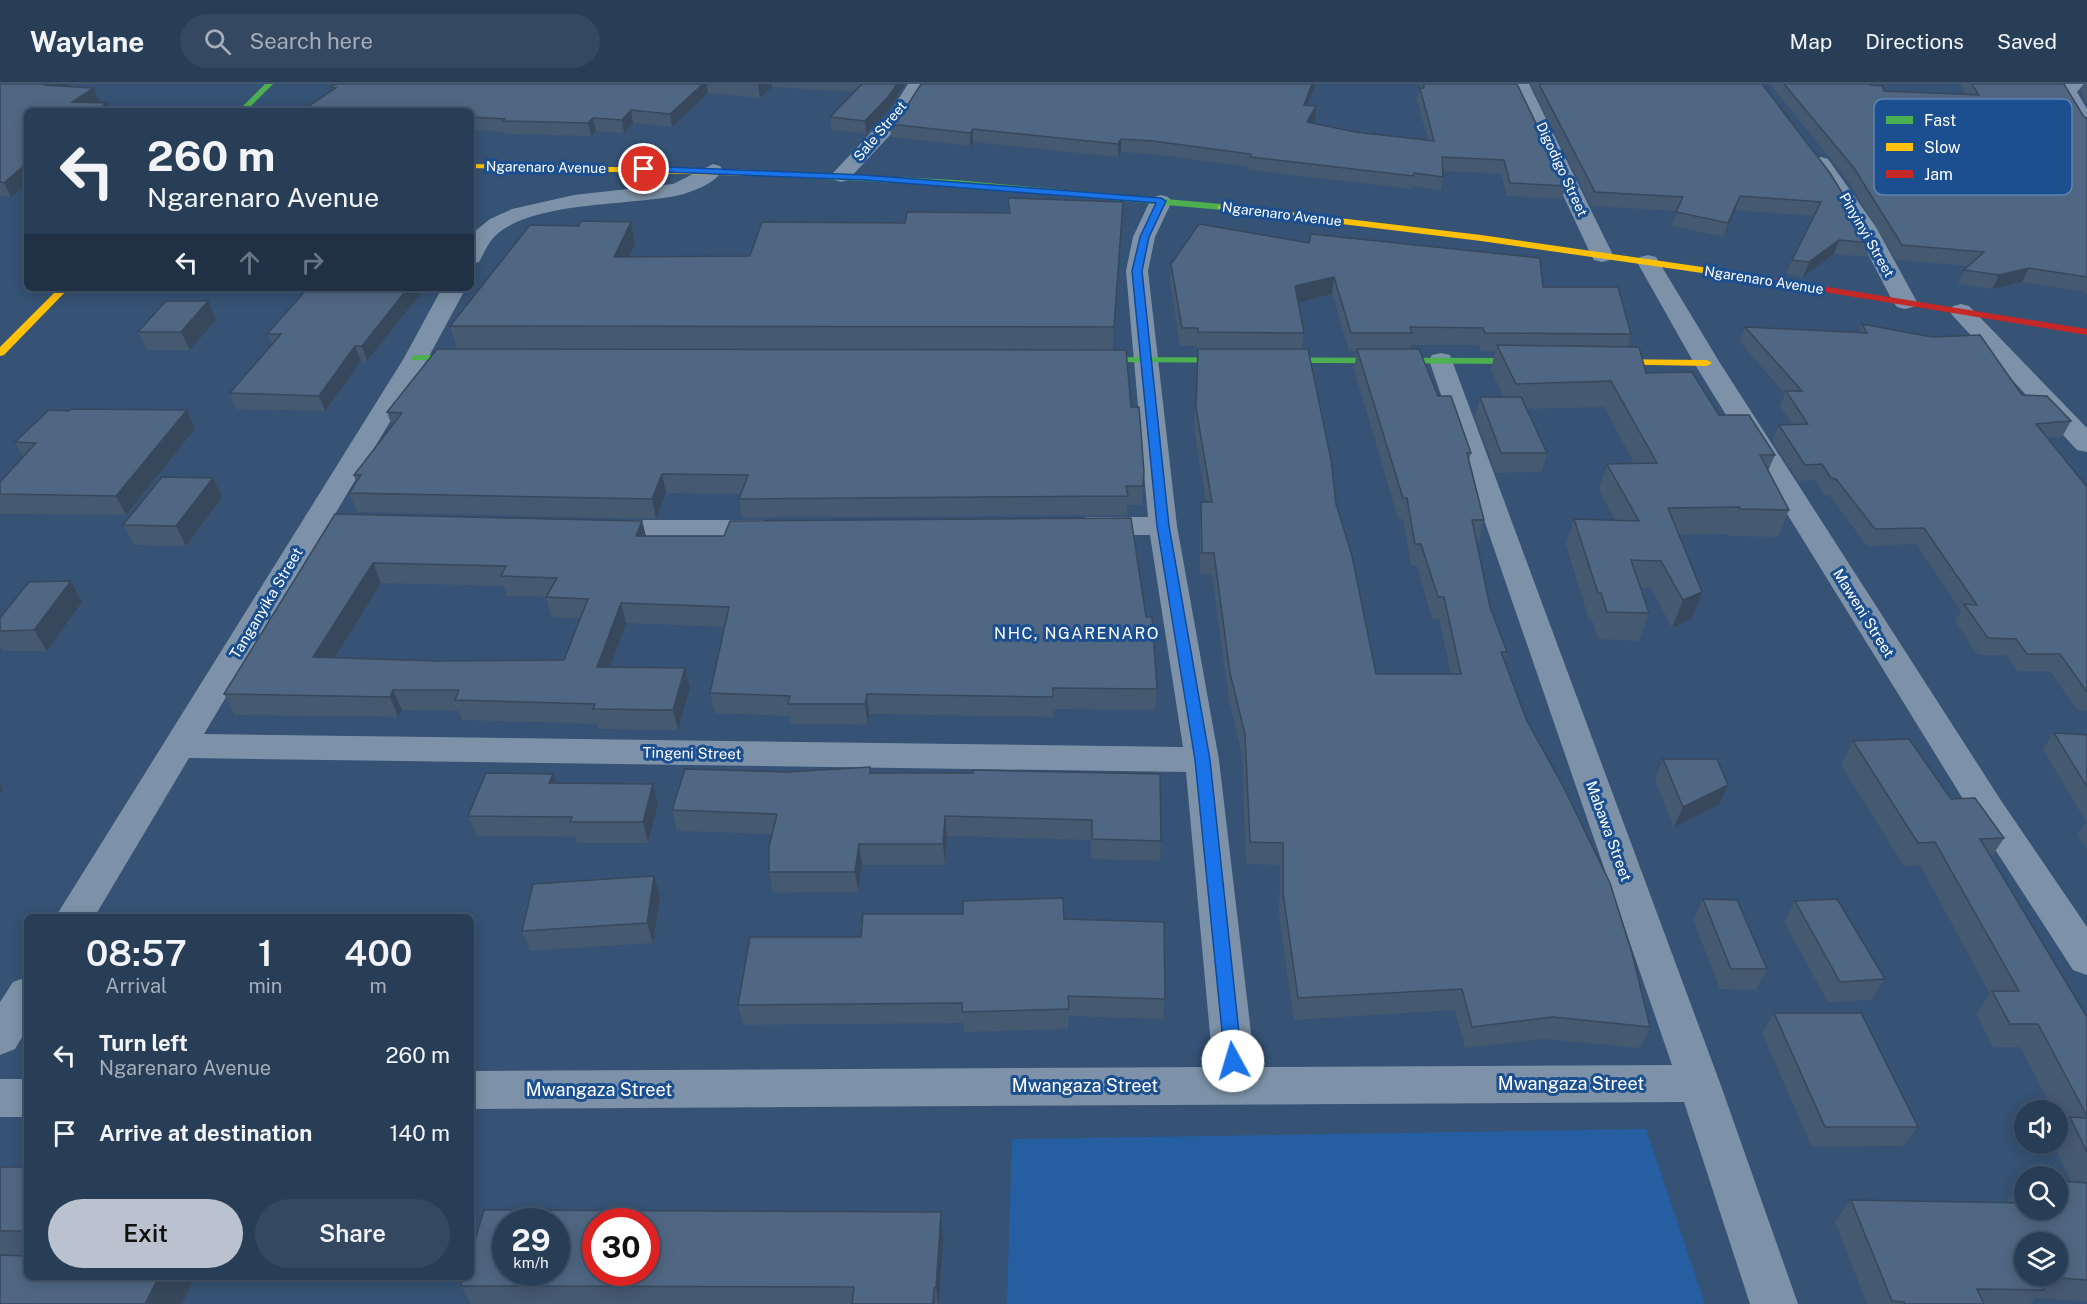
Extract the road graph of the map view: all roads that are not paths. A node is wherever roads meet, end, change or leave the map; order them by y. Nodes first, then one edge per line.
1 (270, 84) edge
2 (917, 84) edge
3 (1520, 84) edge
4 (2074, 84) edge
5 (2072, 99) edge
6 (2072, 100) edge
7 (247, 108) edge
8 (2087, 125) edge
9 (1811, 151) edge
10 (474, 166) edge
11 (713, 170) junction
12 (841, 176) junction
13 (1161, 201) junction
14 (474, 252) edge
15 (1602, 255) junction
16 (1648, 262) junction
17 (61, 291) edge
18 (452, 291) edge
19 (1905, 303) junction
20 (1961, 310) junction
21 (2087, 332) edge
22 (0, 353) edge
23 (416, 358) junction
24 (488, 358) edge
25 (1061, 360) edge
26 (1144, 360) junction
27 (1441, 360) junction
28 (1545, 361) edge
29 (1591, 362) edge
30 (1707, 363) junction
31 (2087, 444) edge
32 (315, 522) junction
33 (397, 524) edge
34 (1057, 526) edge
35 (1163, 526) junction
36 (573, 528) edge
37 (797, 528) edge
38 (181, 746) junction
39 (1203, 760) junction
40 (76, 914) edge
41 (2087, 959) edge
42 (24, 999) edge
43 (0, 1037) edge
44 (1699, 1083) junction
45 (1236, 1084) junction
46 (474, 1090) edge
47 (0, 1098) edge
48 (24, 1098) edge
49 (1774, 1304) edge

1 - 7 main road
2 - 12 street, Sale Street
3 - 15 street, Digodigo Street
4 - 5 street
6 - 8 street
9 - 19 street, Pinyinyi Street
10 - 11 main road, Ngarenaro Avenue
11 - 12 main road, Ngarenaro Avenue
11 - 14 street
12 - 13 main road, Ngarenaro Avenue
13 - 15 main road, Ngarenaro Avenue
13 - 26 street
15 - 16 main road, Ngarenaro Avenue
16 - 19 main road, Ngarenaro Avenue
16 - 30 street, Maweni Street
17 - 22 main road
18 - 23 street, Tanganyika Street
19 - 20 main road, Ngarenaro Avenue
20 - 21 main road, Ngarenaro Avenue
20 - 31 street
23 - 24 main road
23 - 32 street, Tanganyika Street
25 - 26 main road
26 - 27 main road
26 - 35 street
27 - 28 main road
27 - 44 street, Mabawa Street
29 - 30 main road
30 - 41 street, Maweni Street
32 - 33 street
32 - 38 street, Tanganyika Street
34 - 35 street
35 - 39 street
36 - 37 street
38 - 39 street, Tingeni Street
38 - 40 street, Tanganyika Street
39 - 45 street
42 - 43 street
44 - 45 street, Mwangaza Street
44 - 49 street, Mabawa Street
45 - 46 street, Mwangaza Street
47 - 48 street

